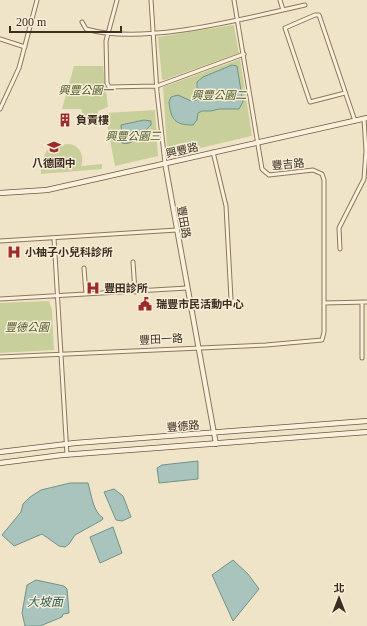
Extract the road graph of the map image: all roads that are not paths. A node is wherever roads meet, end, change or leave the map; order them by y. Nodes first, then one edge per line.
1 (37, 0) edge
2 (117, 0) edge
3 (151, 0) edge
4 (234, 0) edge
5 (280, 0) edge
6 (305, 5) dead end
7 (283, 10) junction
8 (236, 20) junction
9 (82, 22) dead end
10 (107, 33) junction
11 (153, 34) junction
12 (0, 39) edge
13 (25, 47) junction
14 (244, 54) junction
15 (157, 86) junction
16 (346, 93) junction
17 (0, 109) edge
18 (365, 119) edge
19 (355, 121) junction
20 (258, 142) junction
21 (213, 152) junction
22 (165, 163) junction
23 (0, 193) edge
24 (177, 230) junction
25 (54, 238) junction
26 (0, 241) edge
27 (340, 249) dead end
28 (133, 262) dead end
29 (84, 268) dead end
30 (187, 288) junction
31 (135, 292) junction
32 (86, 294) junction
33 (56, 296) junction
34 (0, 299) edge
35 (231, 299) dead end
36 (362, 302) junction
37 (367, 302) edge
38 (324, 303) junction
39 (322, 340) joint
40 (198, 346) junction
41 (60, 354) junction
42 (0, 357) edge
43 (362, 358) dead end
44 (367, 421) edge
45 (216, 432) junction
46 (367, 432) edge
47 (66, 444) junction
48 (216, 444) junction
49 (0, 452) edge
50 (67, 455) junction
51 (0, 463) edge

1 - 13 street
2 - 10 street
3 - 11 street, 豐田路
4 - 8 street, 豐吉路
5 - 7 street
6 - 7 street
7 - 8 street
8 - 11 street
8 - 14 street, 豐吉路
9 - 10 street
10 - 11 street
10 - 15 street
11 - 15 street, 豐田路
12 - 13 street
13 - 17 street
14 - 15 street
14 - 20 street, 豐吉路
15 - 22 street, 豐田路
16 - 16 street
16 - 19 street
18 - 19 main road, 興豐路
18 - 27 street
19 - 20 main road, 興豐路
20 - 21 main road, 興豐路
20 - 38 street, 豐吉路
21 - 22 main road, 興豐路
21 - 35 street
22 - 23 main road, 興豐路
22 - 24 street, 豐田路
24 - 25 street
24 - 30 street, 豐田路
25 - 26 street
25 - 33 street
28 - 31 street
29 - 32 street
30 - 31 street
30 - 40 street, 豐田路
31 - 32 street
32 - 33 street
33 - 34 street
33 - 41 street
36 - 37 street
36 - 38 street
36 - 43 street
38 - 39 street, 豐吉路
39 - 40 street, 豐田一路
40 - 41 street, 豐田一路
40 - 45 street, 豐田路
41 - 42 street, 豐田一路
41 - 47 street
44 - 45 main road, 豐德路
45 - 47 main road, 豐德路
45 - 48 street, 豐田路
46 - 48 main road, 豐德路
47 - 49 main road, 豐德路
47 - 50 street
48 - 50 main road, 豐德路
50 - 51 main road, 豐德路

